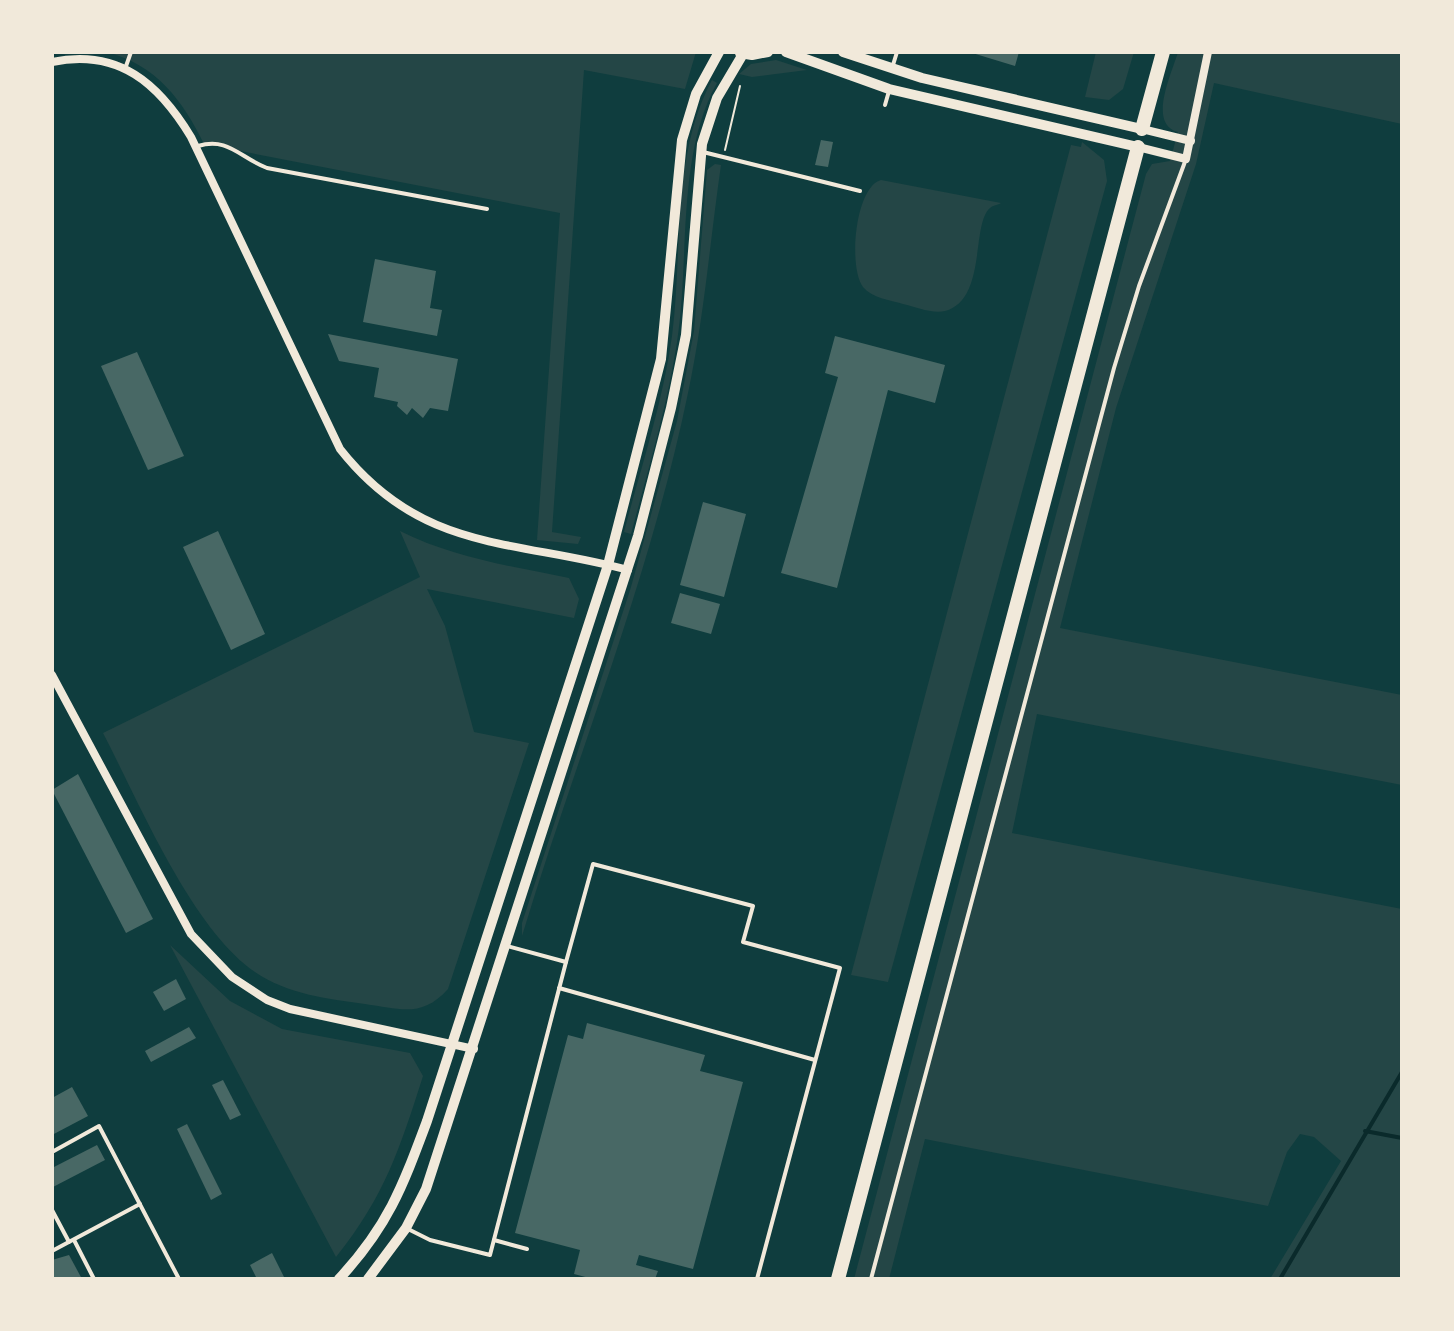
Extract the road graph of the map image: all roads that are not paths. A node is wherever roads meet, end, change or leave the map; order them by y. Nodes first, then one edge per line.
1 (131, 52) edge
2 (719, 52) edge
3 (768, 52) edge
4 (786, 52) edge
5 (843, 52) edge
6 (897, 52) edge
7 (1163, 52) edge
8 (1208, 52) edge
9 (741, 53) edge
10 (52, 62) edge
11 (125, 69) junction
12 (892, 70) junction
13 (889, 89) junction
14 (885, 105) dead end
15 (1142, 129) junction
16 (1191, 141) junction
17 (196, 147) junction
18 (1138, 147) junction
19 (700, 151) junction
20 (1186, 159) junction
21 (860, 191) dead end
22 (487, 209) dead end
23 (608, 565) junction
24 (628, 570) junction
25 (52, 675) edge
26 (507, 946) junction
27 (566, 962) junction
28 (559, 988) junction
29 (453, 1042) junction
30 (474, 1049) junction
31 (815, 1060) junction
32 (52, 1152) edge
33 (140, 1204) junction
34 (52, 1210) edge
35 (406, 1228) junction
36 (494, 1240) junction
37 (71, 1241) junction
38 (527, 1249) dead end
39 (52, 1251) edge
40 (94, 1279) edge
41 (179, 1279) edge
42 (339, 1279) edge
43 (368, 1279) edge
44 (757, 1279) edge
45 (838, 1279) edge
46 (871, 1279) edge

1 - 11 lane
2 - 23 street
3 - 9 street
4 - 13 street
5 - 12 street
6 - 12 lane
7 - 15 highway
8 - 16 street
9 - 19 street
10 - 11 street
11 - 17 street
12 - 15 street
13 - 14 lane
13 - 18 street
15 - 16 street
16 - 20 street
17 - 22 lane
17 - 23 street
18 - 20 street
18 - 45 highway
19 - 21 lane
19 - 24 street
20 - 46 lane
23 - 24 street
23 - 29 street
24 - 26 street
25 - 29 street
26 - 27 lane
26 - 30 street
27 - 28 lane
27 - 31 lane
28 - 31 lane
28 - 36 lane
29 - 30 street
29 - 42 street
30 - 35 street
31 - 44 lane
32 - 33 lane
33 - 37 lane
33 - 41 lane
34 - 37 lane
35 - 36 lane
35 - 43 street
36 - 38 lane
37 - 39 lane
37 - 40 lane

